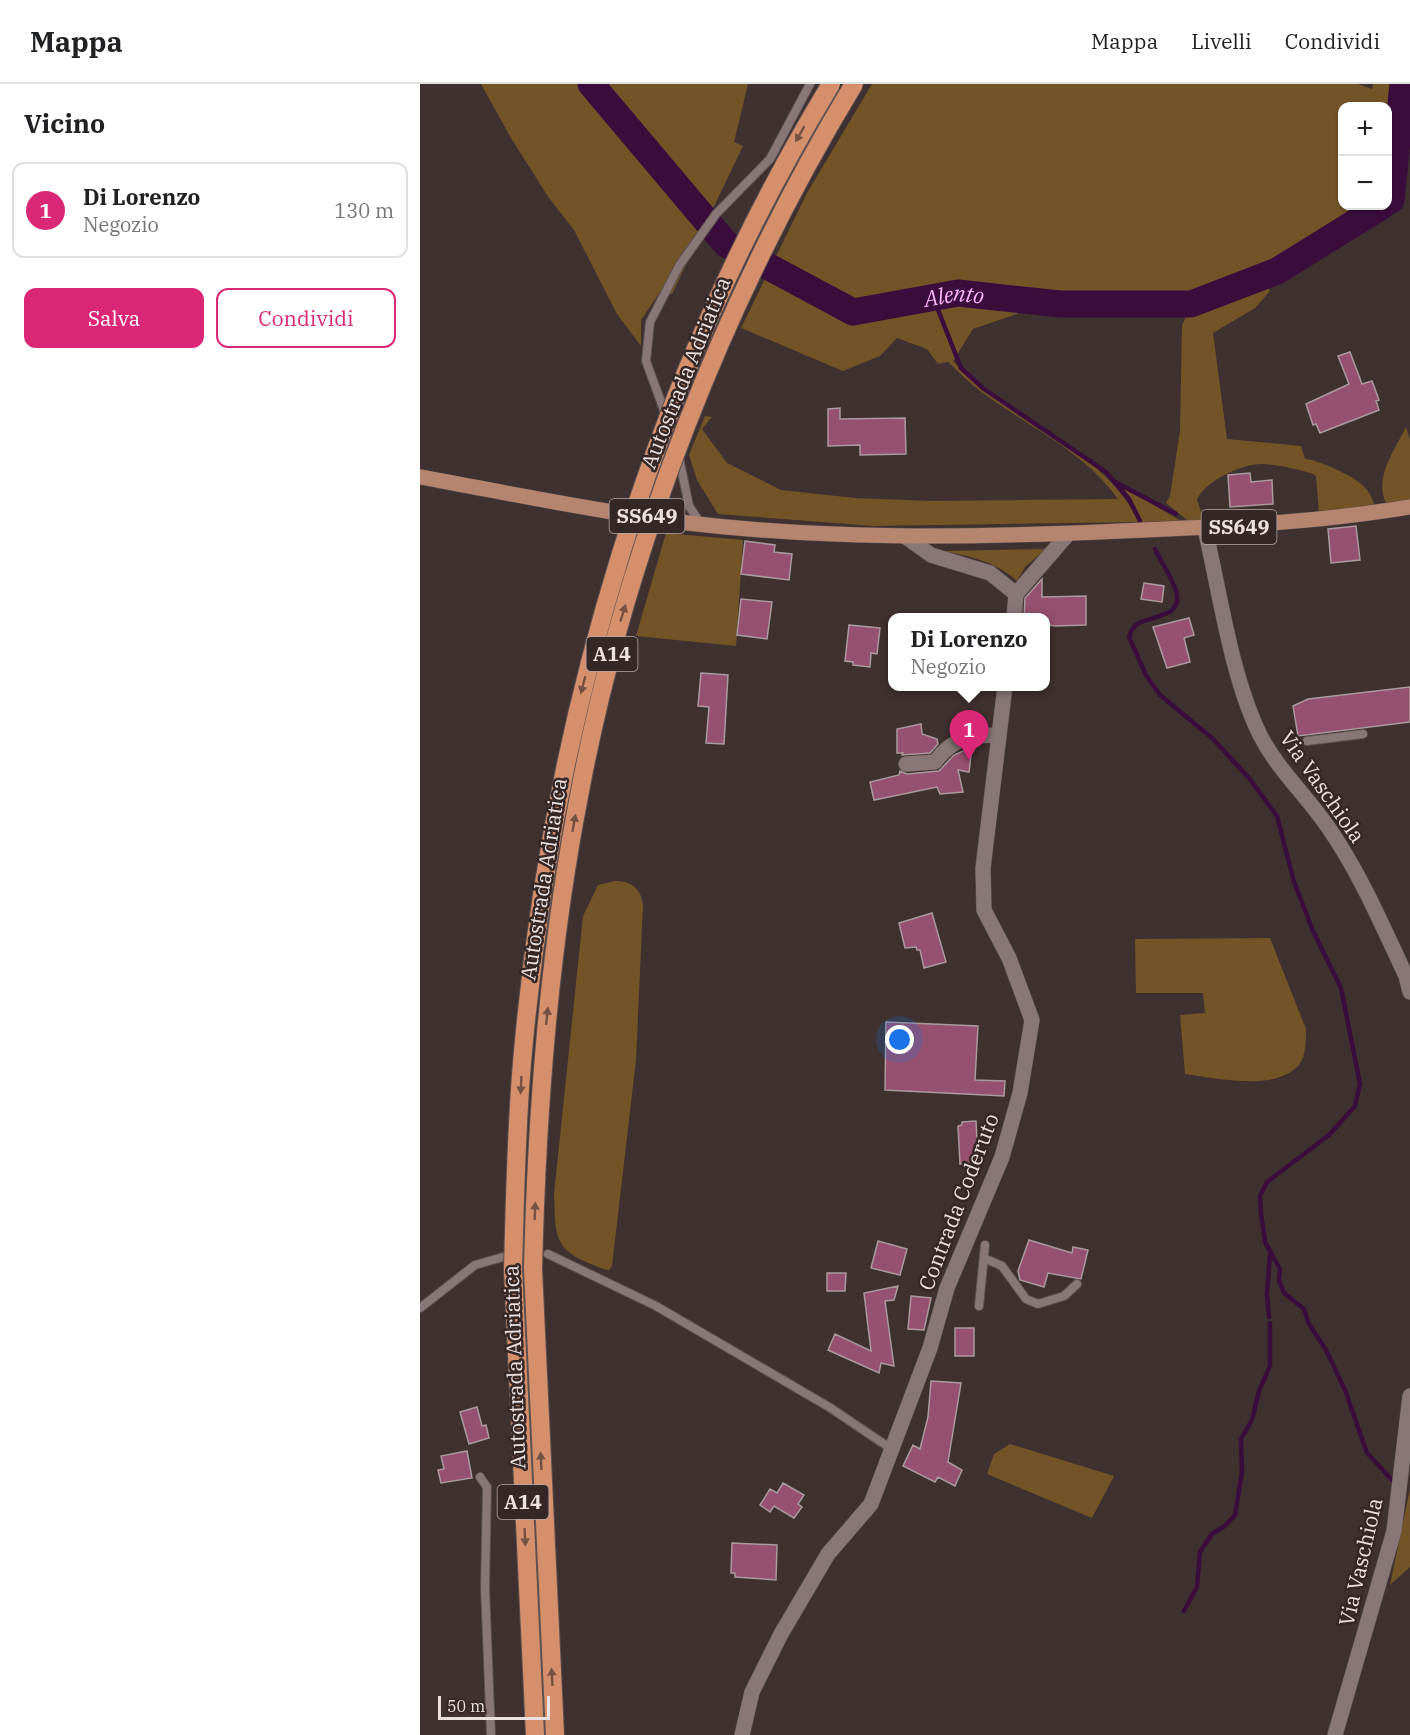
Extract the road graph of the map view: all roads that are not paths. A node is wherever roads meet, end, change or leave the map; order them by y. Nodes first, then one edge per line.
1 (810, 84) edge
2 (831, 84) edge
3 (854, 84) edge
4 (420, 477) edge
5 (1410, 507) edge
6 (701, 524) junction
7 (1205, 529) junction
8 (1068, 534) junction
9 (906, 537) junction
10 (1017, 594) junction
11 (1015, 613) edge
12 (1004, 691) edge
13 (1363, 734) dead end
14 (999, 735) junction
15 (1307, 741) dead end
16 (906, 764) dead end
17 (1410, 992) edge
18 (985, 1245) dead end
19 (548, 1254) dead end
20 (986, 1259) junction
21 (508, 1263) junction
22 (1077, 1284) dead end
23 (979, 1306) dead end
24 (420, 1308) edge
25 (1410, 1396) edge
26 (893, 1450) junction
27 (480, 1477) dead end
28 (491, 1735) edge
29 (535, 1735) edge
30 (555, 1735) edge
31 (742, 1735) edge
32 (1335, 1735) edge

1 - 6 lane
2 -> 21 highway, Autostrada Adriatica / A14, bridge
30 -> 3 highway, Autostrada Adriatica / A14, bridge
4 - 6 main road, SS649
5 - 7 main road, SS649
6 - 9 main road, SS649
7 - 8 main road, SS649
7 - 17 street, Via Vaschiola
8 - 9 main road, SS649
8 - 10 street
9 - 10 street
10 - 11 street
12 - 14 street, Contrada Coderuto
13 - 15 lane
14 - 16 street
14 - 26 street, Contrada Coderuto
18 - 20 lane
19 - 26 lane
20 - 22 lane
20 - 23 lane
21 - 24 lane
21 -> 29 highway, Autostrada Adriatica / A14
25 - 32 street, Via Vaschiola
26 - 31 street, Contrada Coderuto
27 - 28 lane

